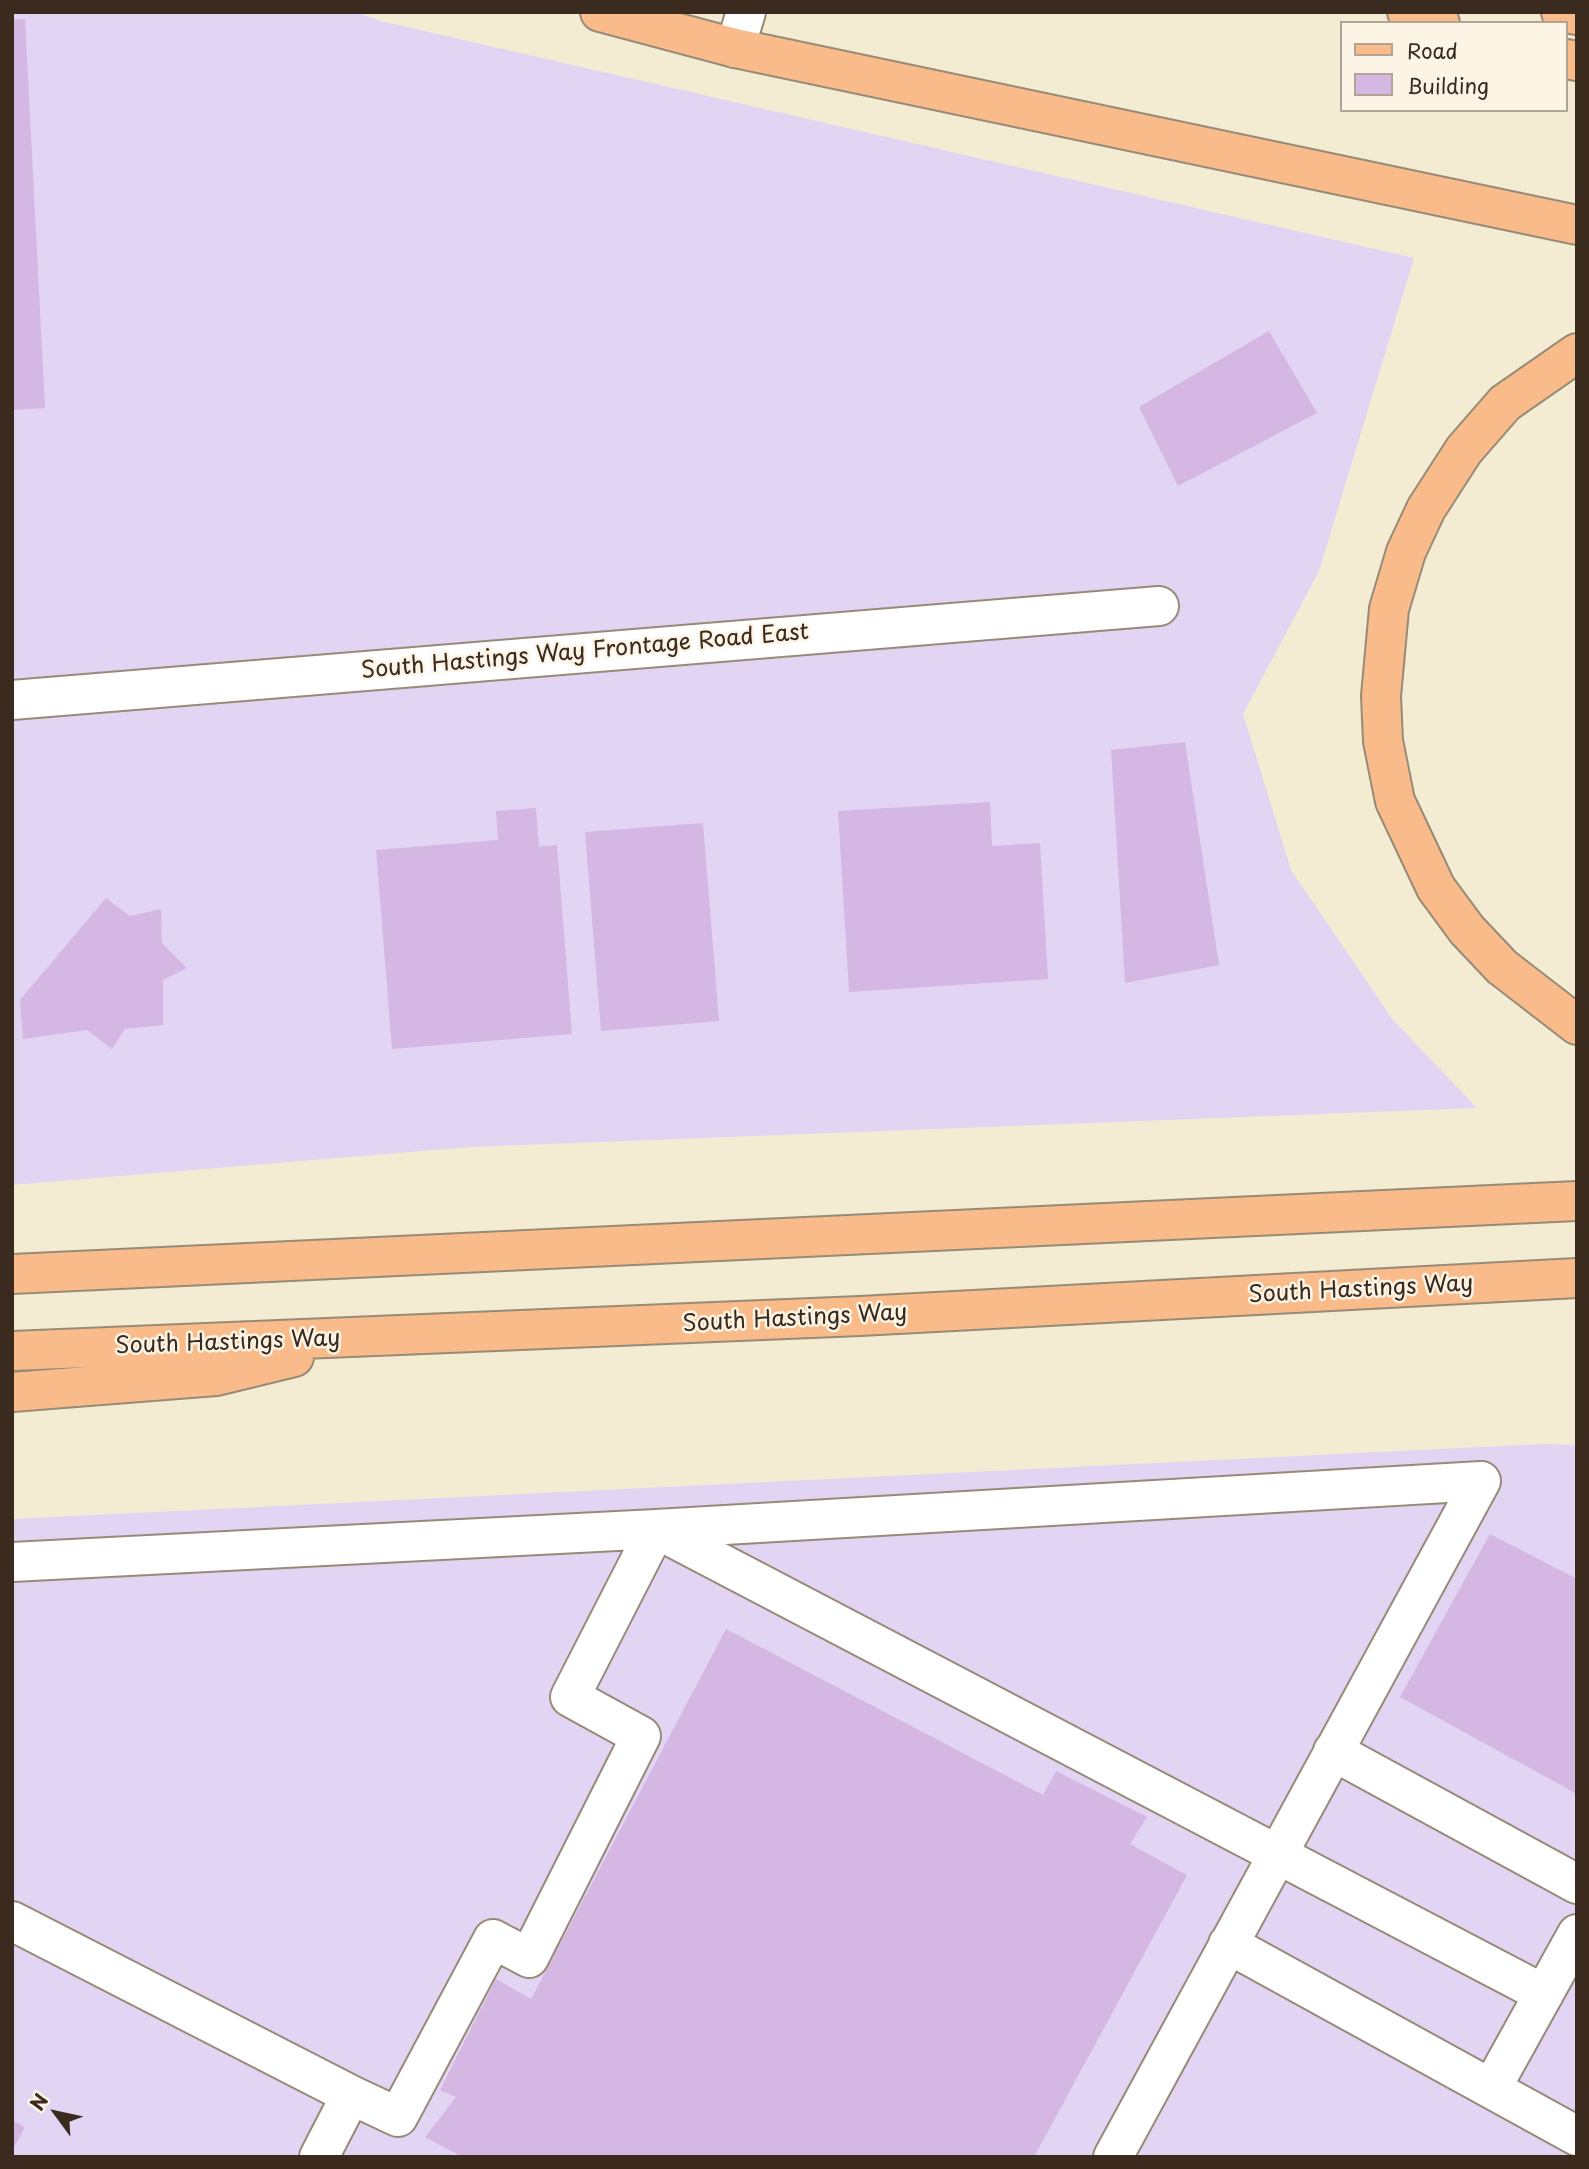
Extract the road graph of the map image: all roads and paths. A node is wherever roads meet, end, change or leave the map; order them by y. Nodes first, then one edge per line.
1 (600, 12) edge
2 (746, 12) edge
3 (1407, 12) edge
4 (1561, 12) edge
5 (1577, 16) edge
6 (1434, 21) edge
7 (735, 48) junction
8 (1577, 225) edge
9 (1577, 353) edge
10 (1159, 606) dead end
11 (12, 700) edge
12 (1577, 1025) edge
13 (1577, 1200) edge
14 (12, 1273) edge
15 (1577, 1278) edge
16 (376, 1336) junction
17 (12, 1352) edge
18 (12, 1392) edge
19 (656, 1529) junction
20 (12, 1562) edge
21 (1333, 1751) junction
22 (1278, 1853) junction
23 (1577, 1884) edge
24 (12, 1922) edge
25 (1577, 1934) edge
26 (1228, 1944) junction
27 (1544, 1994) junction
28 (1491, 2089) junction
29 (351, 2095) junction
30 (1577, 2136) edge
31 (318, 2157) edge
32 (1113, 2157) edge

1 - 7 main road
2 - 7 street
3 - 6 main road
4 - 5 main road
7 - 8 main road
9 - 12 main road
10 - 11 street, South Hastings Way Frontage Road East
13 - 14 main road
15 - 16 main road, South Hastings Way
16 - 17 main road, South Hastings Way
16 - 18 main road
19 - 20 street
19 - 21 street
19 - 22 street
19 - 29 street
21 - 22 street
21 - 23 street
22 - 26 street
22 - 27 street
24 - 29 street
25 - 27 street
26 - 28 street
26 - 32 street
27 - 28 street
28 - 30 street
29 - 31 street

